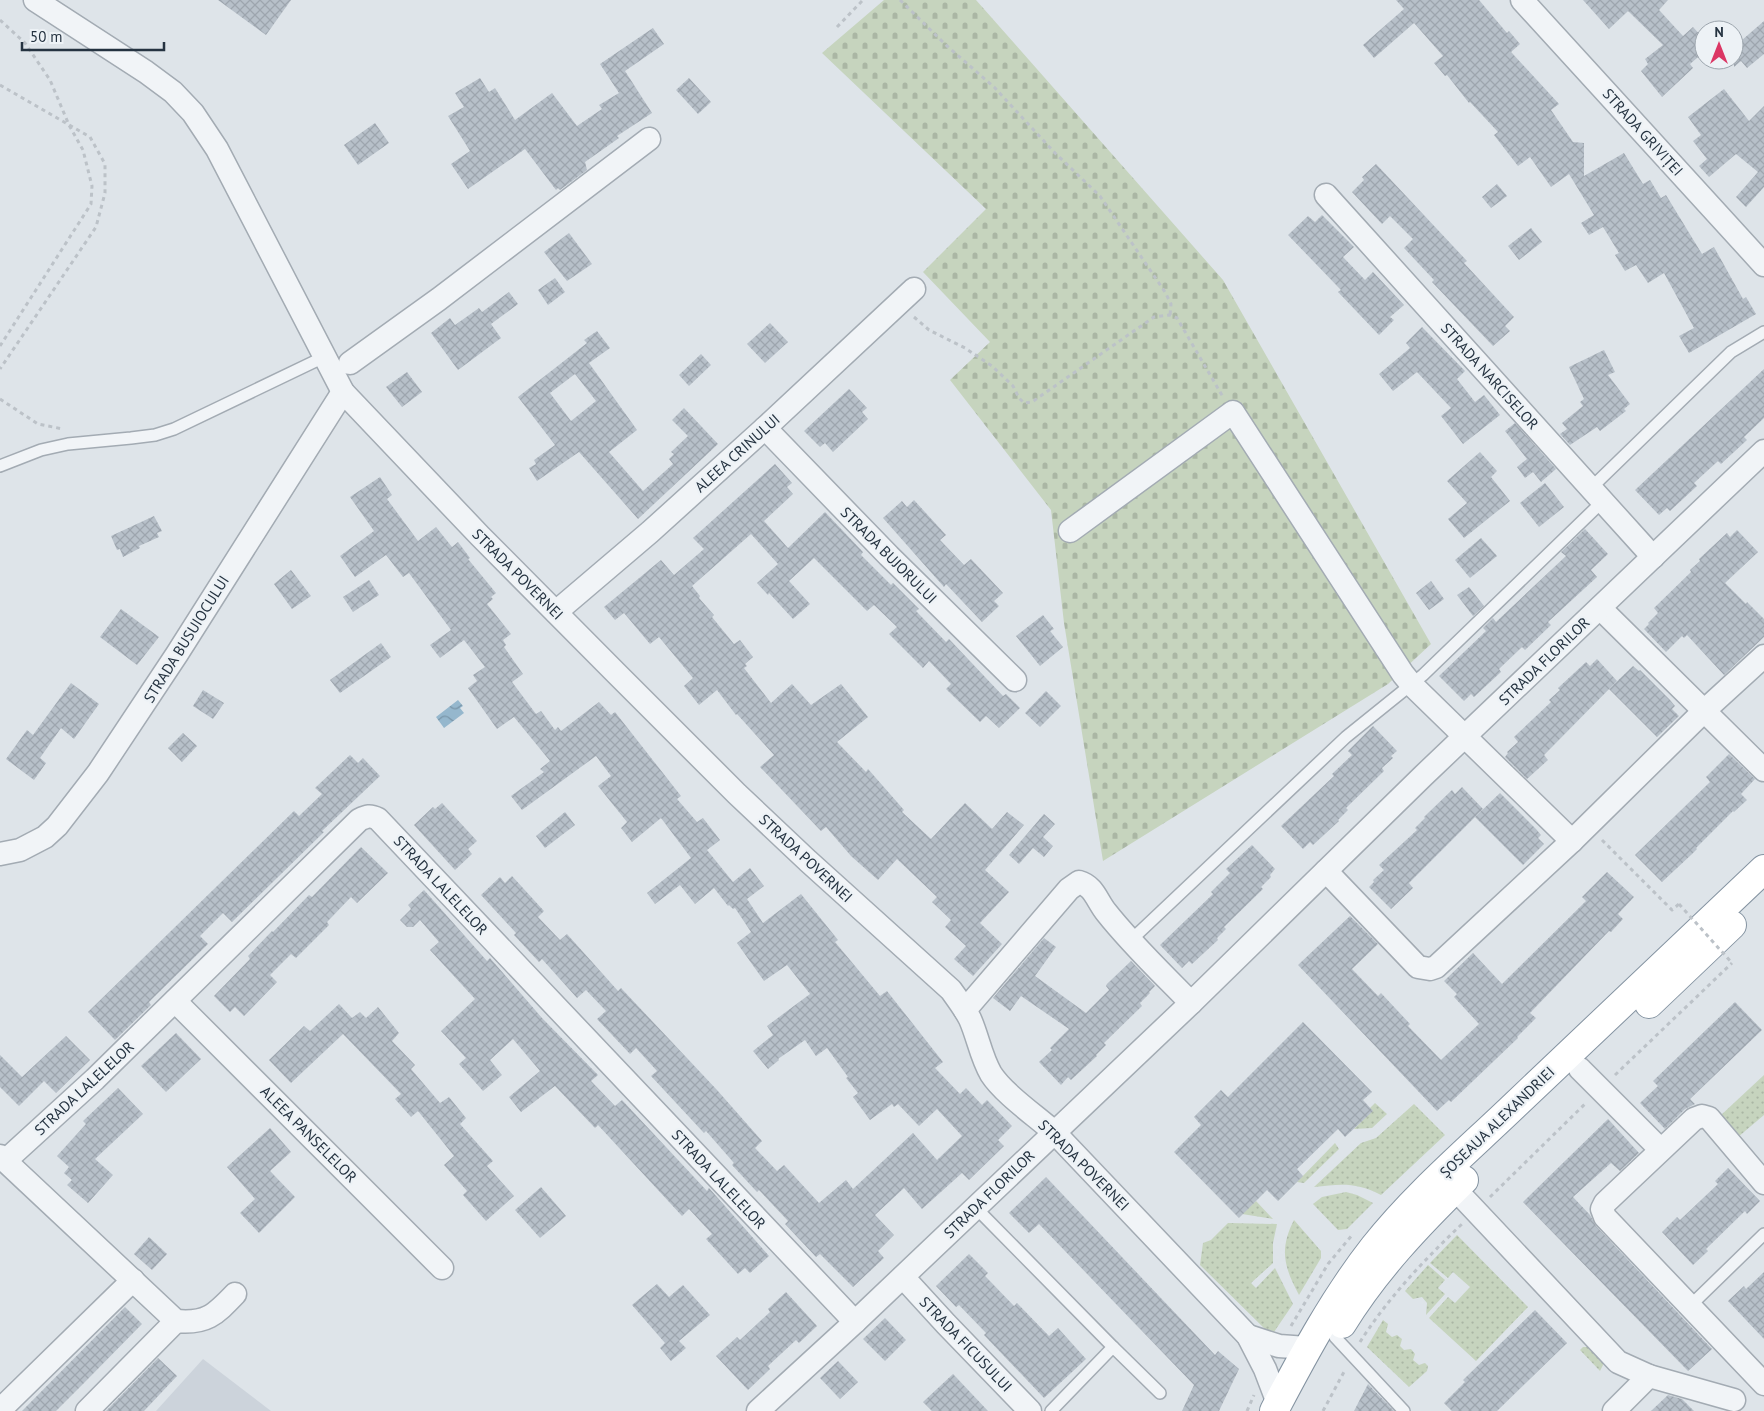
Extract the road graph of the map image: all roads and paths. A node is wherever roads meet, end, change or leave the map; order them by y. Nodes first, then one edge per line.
1 (35, 0) edge
2 (863, 0) edge
3 (900, 0) edge
4 (1522, 0) edge
5 (0, 20) edge
6 (837, 27) dead end
7 (0, 84) edge
8 (69, 126) junction
9 (649, 139) dead end
10 (1326, 195) dead end
11 (1764, 265) edge
12 (914, 289) dead end
13 (912, 315) dead end
14 (1170, 315) junction
15 (1764, 332) edge
16 (0, 346) edge
17 (0, 369) edge
18 (338, 372) junction
19 (0, 400) edge
20 (1232, 412) junction
21 (765, 428) junction
22 (64, 430) dead end
23 (1764, 451) edge
24 (0, 466) edge
25 (1596, 496) junction
26 (1070, 531) dead end
27 (1653, 558) junction
28 (1600, 608) junction
29 (556, 612) junction
30 (1764, 656) edge
31 (1015, 680) dead end
32 (1412, 685) junction
33 (1705, 710) junction
34 (1465, 737) junction
35 (1764, 770) edge
36 (1588, 825) junction
37 (1572, 841) junction
38 (0, 854) edge
39 (1764, 869) edge
40 (1326, 871) junction
41 (1764, 894) edge
42 (1130, 941) junction
43 (175, 1001) junction
44 (1191, 1003) junction
45 (966, 1010) junction
46 (1580, 1069) junction
47 (1600, 1089) junction
48 (1054, 1132) junction
49 (1660, 1149) junction
50 (4, 1165) edge
51 (1764, 1183) edge
52 (1455, 1189) junction
53 (975, 1208) junction
54 (1476, 1211) junction
55 (1764, 1234) edge
56 (442, 1268) dead end
57 (903, 1277) junction
58 (132, 1280) junction
59 (235, 1294) dead end
60 (1690, 1306) junction
61 (176, 1321) junction
62 (855, 1322) junction
63 (1248, 1336) junction
64 (1346, 1343) junction
65 (1113, 1346) junction
66 (1307, 1348) junction
67 (1348, 1364) dead end
68 (1649, 1376) junction
69 (1762, 1378) edge
70 (1160, 1393) dead end
71 (1728, 1405) edge
72 (1282, 1408) edge
73 (0, 1410) edge
74 (87, 1411) edge
75 (758, 1411) edge
76 (1030, 1411) edge
77 (1051, 1411) edge
78 (1323, 1411) edge
79 (1404, 1411) edge
80 (1614, 1411) edge

1 - 18 street, STRADA POVERNEI
2 - 6 path
3 - 14 path
4 - 11 street, STRADA GRIVIȚEI
5 - 8 path
7 - 8 path
8 - 16 path
8 - 17 path
9 - 18 street
10 - 25 street, STRADA NARCISELOR
12 - 21 street, ALEEA CRINULUI
13 - 14 path
14 - 20 path
15 - 25 lane
18 - 24 lane
18 - 29 street, STRADA POVERNEI
18 - 38 street, STRADA BUSUIOCULUI
19 - 22 path
20 - 26 street
20 - 32 street
21 - 29 street, ALEEA CRINULUI
21 - 31 street, STRADA BUJORULUI
23 - 27 street, STRADA FLORILOR
25 - 27 street, STRADA NARCISELOR
25 - 32 lane
27 - 28 street, STRADA FLORILOR
28 - 33 street
28 - 34 street, STRADA FLORILOR
29 - 45 street, STRADA POVERNEI
30 - 33 street
32 - 34 street
32 - 42 lane
33 - 35 street
33 - 36 street
34 - 37 street
34 - 40 street, STRADA FLORILOR
36 - 37 street
36 - 47 path, bridge
37 - 40 street
39 - 66 highway, ȘOSEAUA ALEXANDRIEI
40 - 44 street, STRADA FLORILOR
41 - 46 highway, ȘOSEAUA ALEXANDRIEI
42 - 44 street
42 - 45 street
43 - 50 street, STRADA LALELELOR
43 - 56 street, ALEEA PANSELELOR
43 - 62 street, STRADA LALELELOR
44 - 48 street, STRADA FLORILOR
45 - 48 street, STRADA POVERNEI
46 - 47 street
46 - 52 highway, ȘOSEAUA ALEXANDRIEI
47 - 49 street
47 - 54 path
48 - 53 street, STRADA FLORILOR
48 - 63 street, STRADA POVERNEI
49 - 51 street
49 - 60 street
50 - 58 street
52 - 54 street, ȘOSEAUA ALEXANDRIEI
52 - 64 highway, ȘOSEAUA ALEXANDRIEI
53 - 57 street, STRADA FLORILOR
53 - 65 lane
54 - 64 path
54 - 68 street, ȘOSEAUA ALEXANDRIEI
55 - 60 lane
57 - 62 street, STRADA FLORILOR
57 - 76 street, STRADA FICUSULUI
58 - 61 street
58 - 73 street
59 - 61 street
60 - 69 street
61 - 74 street
62 - 75 street, STRADA FLORILOR
63 - 66 street
63 - 72 street
64 - 72 highway, ȘOSEAUA ALEXANDRIEI
64 - 79 lane
65 - 70 lane
65 - 77 lane
66 - 72 highway, ȘOSEAUA ALEXANDRIEI
67 - 78 path
68 - 71 street, ȘOSEAUA ALEXANDRIEI
68 - 80 street
69 - 71 street

